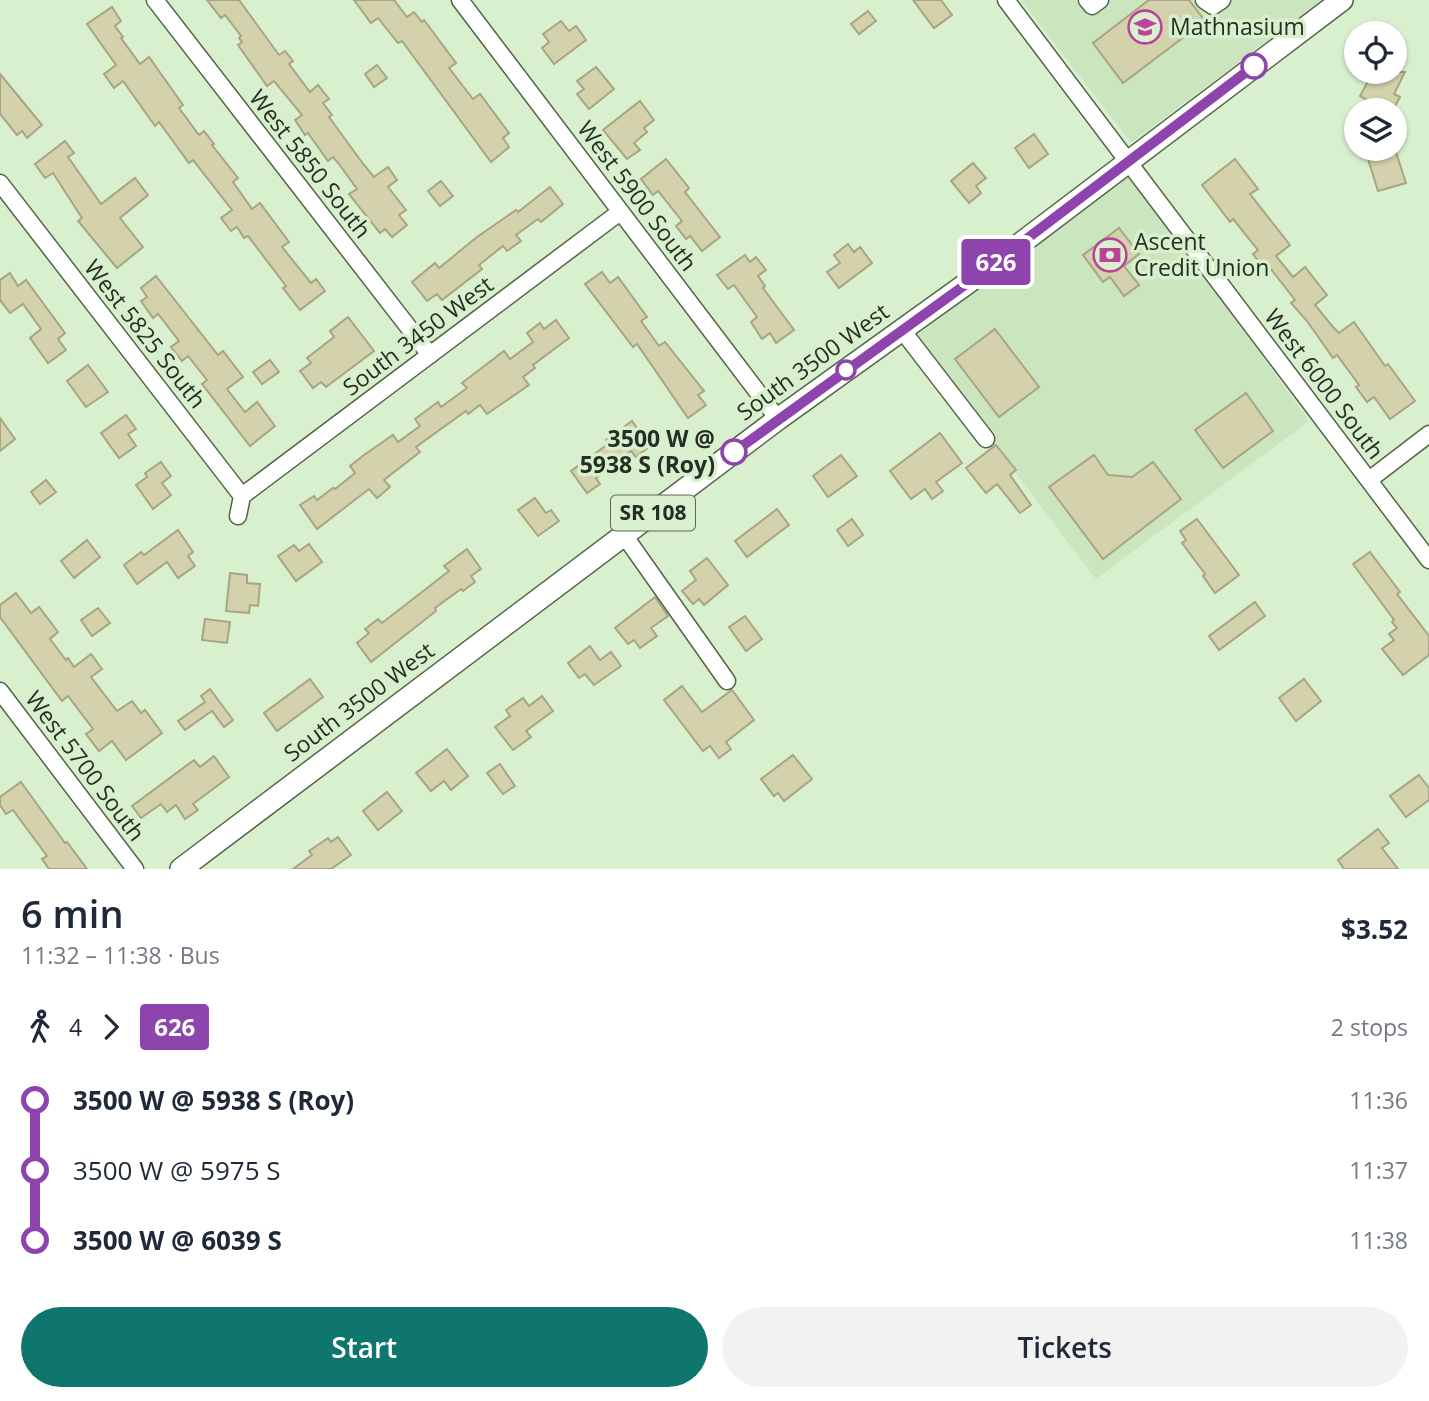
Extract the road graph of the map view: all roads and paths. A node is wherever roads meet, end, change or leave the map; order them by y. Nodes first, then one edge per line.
1 (155, 0) edge
2 (460, 0) edge
3 (1006, 0) edge
4 (1087, 0) edge
5 (1100, 0) edge
6 (1204, 0) edge
7 (1224, 0) edge
8 (1233, 0) edge
9 (1342, 0) edge
10 (1128, 161) junction
11 (0, 183) edge
12 (620, 212) junction
13 (902, 330) junction
14 (430, 355) junction
15 (778, 419) junction
16 (1429, 434) edge
17 (986, 439) dead end
18 (1369, 480) junction
19 (242, 496) junction
20 (238, 516) dead end
21 (624, 535) junction
22 (1429, 560) edge
23 (727, 681) dead end
24 (0, 691) edge
25 (135, 869) edge
26 (181, 869) edge

1 - 14 street, West 5850 South
2 - 12 street, West 5900 South
3 - 10 street, West 6000 South
4 - 5 street
6 - 7 street
7 - 8 street
9 - 10 main road, South 3500 West / SR 108
10 - 13 main road, South 3500 West / SR 108
10 - 18 street, West 6000 South
11 - 19 street, West 5825 South
12 - 14 street, South 3450 West
12 - 15 street, West 5900 South
13 - 15 main road, South 3500 West / SR 108
13 - 17 street
14 - 19 street, South 3450 West
15 - 21 main road, South 3500 West / SR 108
16 - 18 street
18 - 22 street, West 6000 South
19 - 20 street
21 - 23 street
21 - 26 main road, South 3500 West / SR 108
24 - 25 street, West 5700 South

